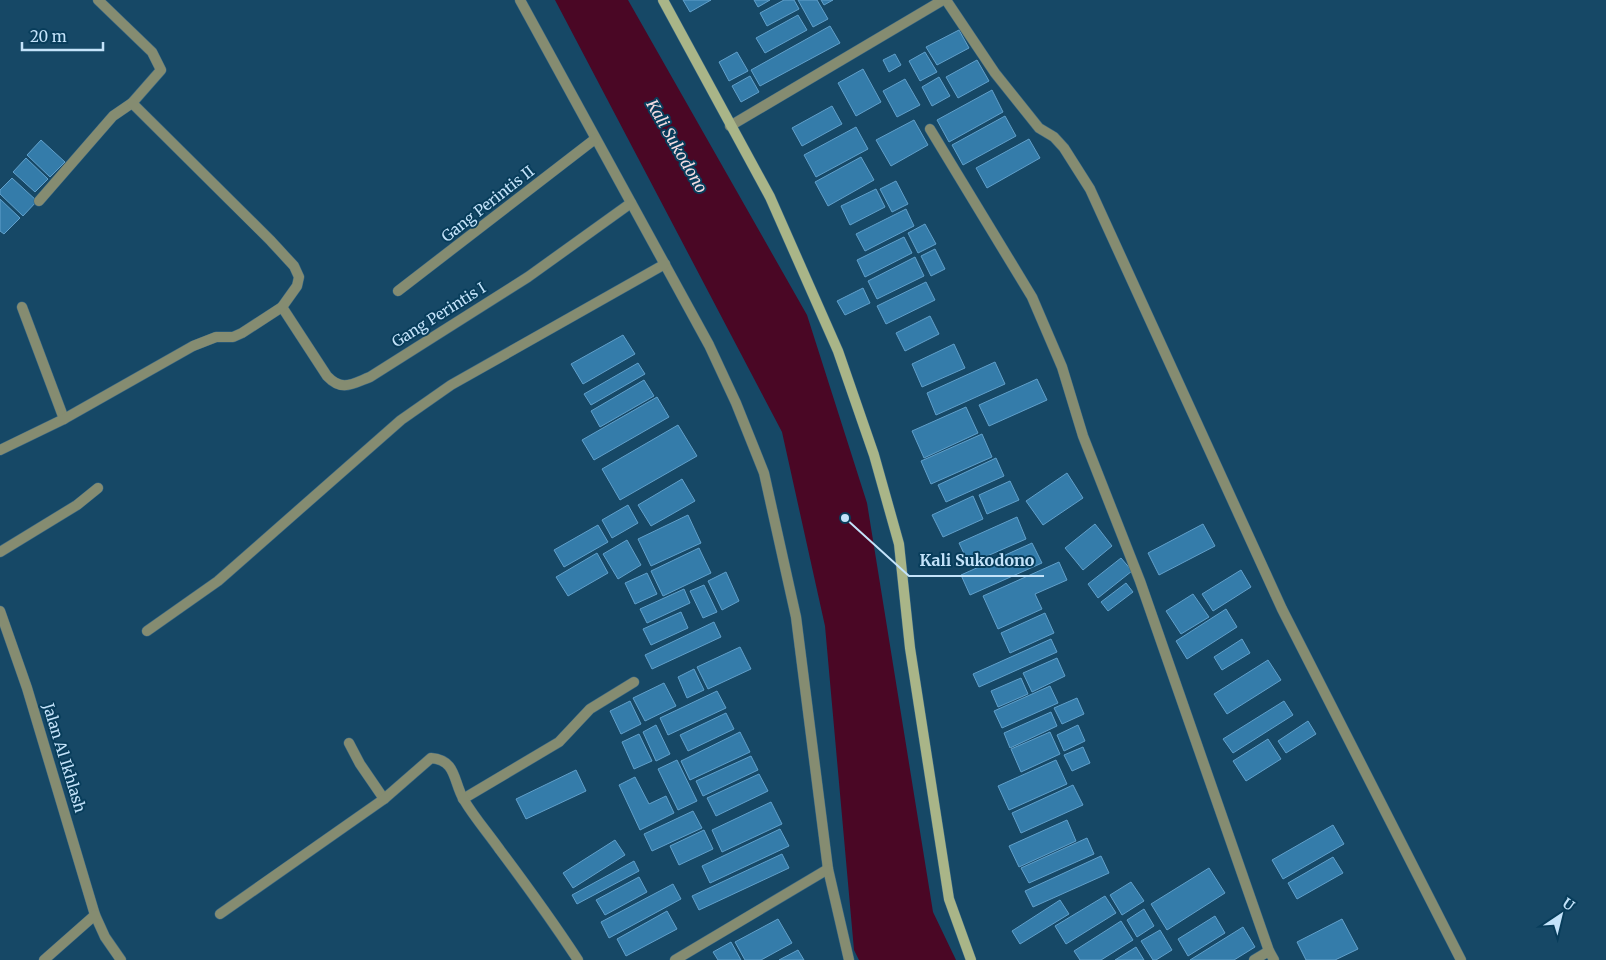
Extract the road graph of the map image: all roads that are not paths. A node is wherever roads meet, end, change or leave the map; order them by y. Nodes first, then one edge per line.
1 (98, 0) edge
2 (520, 0) edge
3 (662, 0) edge
4 (945, 0) edge
5 (132, 103) junction
6 (730, 126) junction
7 (930, 129) dead end
8 (595, 139) junction
9 (39, 201) dead end
10 (631, 203) junction
11 (665, 264) junction
12 (398, 291) dead end
13 (22, 307) dead end
14 (282, 307) junction
15 (64, 419) junction
16 (0, 450) edge
17 (98, 488) dead end
18 (0, 552) edge
19 (0, 611) edge
20 (147, 630) dead end
21 (634, 682) dead end
22 (349, 743) dead end
23 (384, 799) junction
24 (463, 799) junction
25 (828, 869) junction
26 (220, 914) dead end
27 (95, 915) junction
28 (1272, 956) edge
29 (44, 960) edge
30 (121, 960) edge
31 (578, 960) edge
32 (675, 960) edge
33 (849, 960) edge
34 (971, 960) edge
35 (1254, 960) edge
36 (1461, 960) edge

1 - 5 street
2 - 8 street
3 - 6 main road
4 - 6 street
4 - 36 street
5 - 9 street
5 - 14 street
6 - 34 main road
7 - 28 street
8 - 10 street
8 - 12 street, Gang Perintis II
10 - 11 street
10 - 14 street, Gang Perintis I
11 - 20 street
11 - 25 street
13 - 15 street
14 - 15 street
15 - 16 street
17 - 18 street
19 - 27 street, Jalan Al Ikhlash
21 - 24 street
22 - 23 street
23 - 24 street
23 - 26 street
24 - 31 street
25 - 32 street
25 - 33 street
27 - 29 street
27 - 30 street, Jalan Al Ikhlash
28 - 35 street

